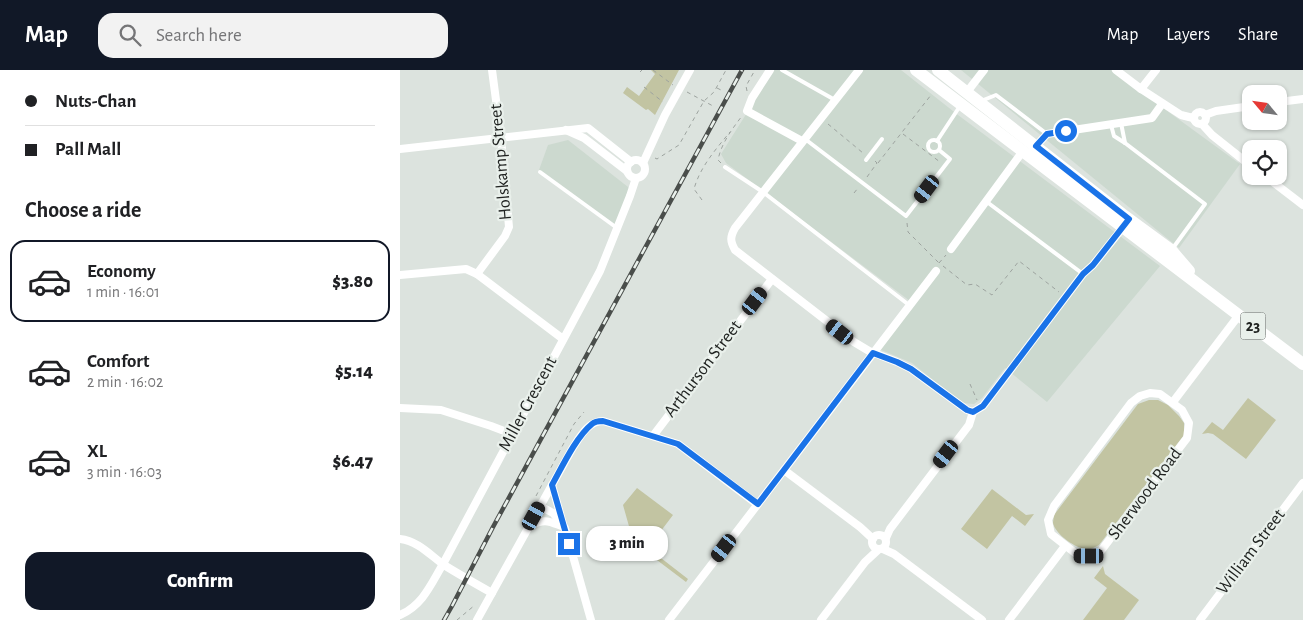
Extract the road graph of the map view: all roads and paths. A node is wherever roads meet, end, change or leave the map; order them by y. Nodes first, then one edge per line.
1 (492, 70) edge
2 (653, 70) edge
3 (690, 70) edge
4 (726, 70) edge
5 (755, 70) edge
6 (770, 70) edge
7 (782, 70) edge
8 (859, 70) edge
9 (916, 70) edge
10 (938, 70) edge
11 (984, 70) edge
12 (1116, 70) edge
13 (1156, 70) edge
14 (644, 87) dead end
15 (677, 87) junction
16 (717, 87) junction
17 (1141, 89) junction
18 (722, 90) dead end
19 (967, 92) junction
20 (747, 93) dead end
21 (932, 94) dead end
22 (1303, 99) edge
23 (835, 100) junction
24 (1288, 101) edge
25 (704, 102) junction
26 (979, 102) junction
27 (961, 104) junction
28 (1162, 104) junction
29 (713, 106) dead end
30 (669, 107) junction
31 (1242, 107) edge
32 (747, 111) junction
33 (1205, 115) junction
34 (1193, 118) junction
35 (827, 123) dead end
36 (1121, 123) junction
37 (1202, 124) junction
38 (1111, 125) junction
39 (734, 126) junction
40 (566, 130) junction
41 (902, 133) junction
42 (1047, 134) junction
43 (501, 138) junction
44 (882, 139) dead end
45 (803, 140) junction
46 (937, 141) junction
47 (1125, 143) junction
48 (1036, 146) junction
49 (400, 149) edge
50 (938, 150) junction
51 (1023, 152) junction
52 (655, 158) dead end
53 (867, 158) junction
54 (1242, 159) edge
55 (631, 162) junction
56 (642, 163) junction
57 (878, 163) junction
58 (945, 166) junction
59 (726, 168) joint
60 (627, 171) junction
61 (540, 172) dead end
62 (636, 178) junction
63 (862, 183) junction
64 (1277, 185) edge
65 (763, 192) junction
66 (854, 193) dead end
67 (702, 200) dead end
68 (986, 201) junction
69 (1303, 205) edge
70 (906, 216) junction
71 (1126, 223) junction
72 (617, 228) junction
73 (951, 249) joint
74 (1168, 255) junction
75 (937, 267) junction
76 (477, 274) junction
77 (1083, 274) junction
78 (400, 276) edge
79 (772, 279) junction
80 (1066, 297) junction
81 (909, 305) junction
82 (1238, 315) junction
83 (563, 339) junction
84 (871, 353) junction
85 (1303, 364) edge
86 (970, 384) dead end
87 (977, 401) dead end
88 (1173, 402) junction
89 (400, 408) edge
90 (970, 411) junction
91 (512, 434) junction
92 (653, 436) junction
93 (784, 470) junction
94 (1303, 483) edge
95 (552, 485) junction
96 (758, 504) junction
97 (540, 506) junction
98 (529, 526) junction
99 (565, 528) junction
100 (400, 539) edge
101 (880, 542) junction
102 (1065, 546) junction
103 (443, 564) junction
104 (491, 596) junction
105 (400, 615) edge
106 (457, 620) edge
107 (477, 620) edge
108 (591, 620) edge
109 (668, 620) edge
110 (821, 620) edge
111 (982, 620) edge
112 (1009, 620) edge
113 (1200, 620) edge

1 - 43 street, Holskamp Street
2 - 15 path
3 - 15 street
4 - 16 path
5 - 20 path
6 - 32 street
7 - 23 lane
8 - 23 street
9 - 27 main road, 23
10 - 19 main road, 23
11 - 19 street
12 - 17 street
13 - 17 street
14 - 30 path
15 - 25 path
15 - 30 street
16 - 18 path
16 - 25 path
17 - 28 street
19 - 26 main road, 23
19 - 27 main road
21 - 41 path
22 - 24 street
23 - 45 street
25 - 29 path
25 - 52 path
26 - 42 lane
26 - 48 main road, 23
27 - 46 lane
27 - 51 main road, 23
28 - 34 street
28 - 36 street
30 - 56 street
31 - 33 street
32 - 39 path
32 - 45 street
33 - 34 street
33 - 37 street
34 - 37 street
35 - 53 path
36 - 38 street
36 - 47 lane
37 - 54 street
38 - 42 street
38 - 47 lane
39 - 59 path
39 - 67 path
40 - 43 street
40 - 55 street
40 - 60 street
41 - 57 path
41 - 58 path
42 - 48 street
43 - 49 street
43 - 76 street, Holskamp Street
44 - 53 lane
45 - 63 lane
45 - 65 street
46 - 50 lane
46 - 50 lane
47 - 74 lane
48 - 71 main road, 23
50 - 58 lane
51 - 68 street
51 - 71 main road, 23
53 - 57 path
55 - 56 street
55 - 60 street
56 - 62 street
57 - 63 path
58 - 70 lane
59 - 65 lane
60 - 62 street
61 - 72 lane
62 - 72 street, Miller Crescent
63 - 66 path
63 - 70 lane
64 - 69 street
65 - 79 street
65 - 81 lane
68 - 73 street
68 - 77 lane
70 - 75 path
71 - 74 main road, 23
71 - 77 street
72 - 83 street, Miller Crescent
73 - 75 path
74 - 82 main road, 23
75 - 80 path
75 - 81 street
76 - 78 street
76 - 83 street
77 - 80 street
79 - 84 street
79 - 92 street, Arthurson Street
80 - 90 street
81 - 84 street
82 - 85 main road, 23
82 - 88 street
83 - 91 street, Miller Crescent
84 - 90 street
84 - 93 street
86 - 87 path
88 - 102 street, Sherwood Road
88 - 102 street, Sherwood Road
89 - 91 street
90 - 101 street
91 - 103 street, Miller Crescent
92 - 95 street
92 - 96 street
93 - 96 street
93 - 101 street
94 - 113 street, William Street
95 - 97 street
95 - 99 street
96 - 109 street
97 - 98 street
97 - 99 street
98 - 99 street
98 - 104 street
99 - 108 street
100 - 103 street
101 - 110 street
101 - 111 street
102 - 112 street
103 - 104 street
103 - 105 street, Miller Crescent
104 - 106 path
104 - 107 street

